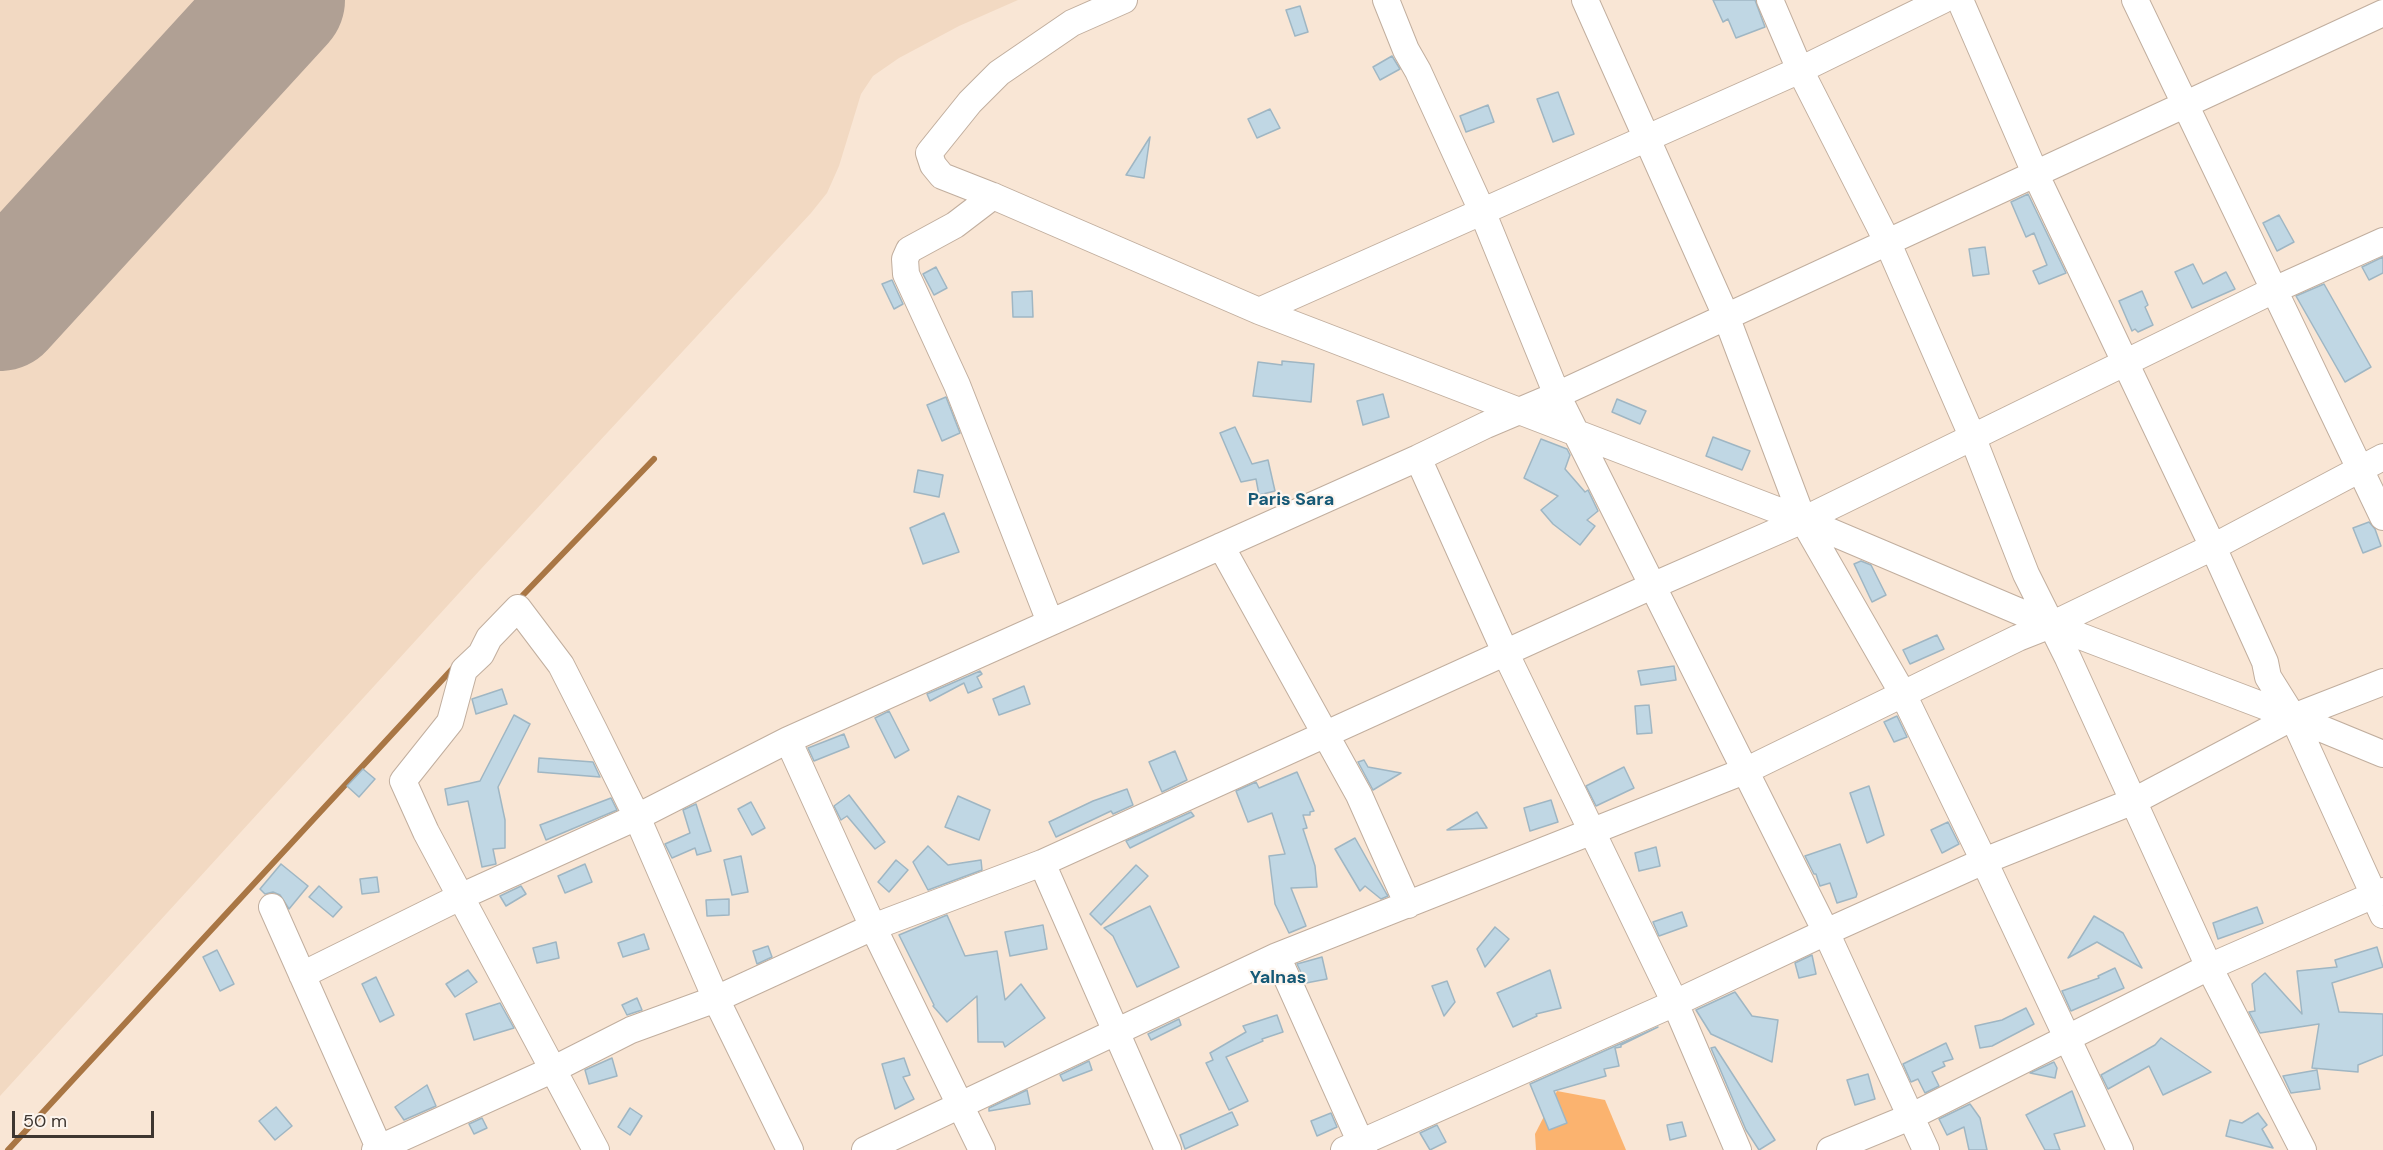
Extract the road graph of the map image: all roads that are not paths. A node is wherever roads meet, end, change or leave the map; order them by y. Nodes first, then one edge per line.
1 (1124, 0) edge
2 (1386, 0) edge
3 (1585, 0) edge
4 (1770, 0) edge
5 (1943, 0) edge
6 (1960, 0) edge
7 (2135, 0) edge
8 (2383, 13) edge
9 (1800, 70) junction
10 (2185, 103) junction
11 (1645, 138) junction
12 (2035, 172) junction
13 (993, 196) junction
14 (1482, 211) junction
15 (1887, 241) junction
16 (2383, 241) edge
17 (2274, 290) junction
18 (1259, 311) junction
19 (1726, 316) junction
20 (2124, 364) junction
21 (1557, 395) junction
22 (1520, 411) junction
23 (1576, 433) junction
24 (1972, 436) junction
25 (2383, 457) edge
26 (1418, 458) junction
27 (2359, 468) junction
28 (2383, 517) edge
29 (1803, 520) junction
30 (1221, 546) junction
31 (2213, 547) junction
32 (1652, 586) junction
33 (1050, 622) junction
34 (2051, 625) junction
35 (1506, 654) junction
36 (2383, 682) edge
37 (1903, 694) junction
38 (2293, 717) junction
39 (1327, 734) junction
40 (789, 740) junction
41 (2383, 754) edge
42 (1747, 770) junction
43 (2134, 801) junction
44 (637, 817) junction
45 (1592, 833) junction
46 (1984, 861) junction
47 (1042, 863) junction
48 (460, 897) junction
49 (2380, 901) edge
50 (1408, 905) junction
51 (272, 907) dead end
52 (873, 927) junction
53 (1826, 932) junction
54 (1277, 956) junction
55 (2209, 967) junction
56 (302, 975) junction
57 (716, 999) junction
58 (1675, 1003) junction
59 (1116, 1033) junction
60 (2067, 1038) junction
61 (552, 1070) junction
62 (960, 1106) junction
63 (1910, 1117) junction
64 (1356, 1147) edge
65 (378, 1149) edge
66 (596, 1150) edge
67 (790, 1150) edge
68 (865, 1150) edge
69 (982, 1150) edge
70 (1168, 1150) edge
71 (1738, 1150) edge
72 (1830, 1150) edge
73 (1926, 1150) edge
74 (2120, 1150) edge
75 (2303, 1150) edge

1 - 13 street
2 - 14 street
3 - 11 street
4 - 9 street
5 - 9 street
6 - 12 street
7 - 10 street
8 - 10 street
9 - 11 street
9 - 15 street
10 - 12 street
10 - 17 street
11 - 14 street
11 - 19 street
12 - 15 street
12 - 20 street
13 - 18 street
13 - 33 street
14 - 18 street
14 - 21 street
15 - 19 street
15 - 24 street
16 - 17 street
17 - 20 street
17 - 27 street
18 - 22 street
19 - 21 street
19 - 29 street
20 - 24 street
20 - 31 street
21 - 22 street
21 - 23 street
22 - 23 street
22 - 26 street
23 - 29 street
23 - 32 street
24 - 29 street
24 - 34 street
25 - 27 street
26 - 30 street
26 - 35 street
27 - 28 street
27 - 31 street
29 - 32 street
29 - 34 street
29 - 37 street
30 - 33 street
30 - 39 street
31 - 34 street
31 - 38 street
32 - 35 street
32 - 42 street
33 - 40 street
34 - 37 street
34 - 38 street
34 - 43 street
35 - 39 street
35 - 45 street
36 - 38 street
37 - 42 street
37 - 46 street
38 - 41 street
38 - 43 street
38 - 49 street
39 - 47 street
39 - 50 street
40 - 44 street
40 - 52 street
42 - 45 street
42 - 53 street
43 - 46 street
43 - 55 street
44 - 48 street
44 - 48 street
44 - 57 street
45 - 50 street
45 - 58 street
46 - 53 street
46 - 60 street
47 - 52 street
47 - 59 street
48 - 56 street
48 - 61 street
49 - 55 street
50 - 54 street
51 - 56 street
52 - 57 street
52 - 62 street
53 - 58 street
53 - 63 street
54 - 59 street
54 - 64 street
55 - 60 street
55 - 75 street
56 - 65 street
57 - 61 street
57 - 67 street
58 - 64 street
58 - 71 street
59 - 62 street
59 - 70 street
60 - 63 street
60 - 74 street
61 - 65 street
61 - 66 street
62 - 68 street
62 - 69 street
63 - 72 street
63 - 73 street

